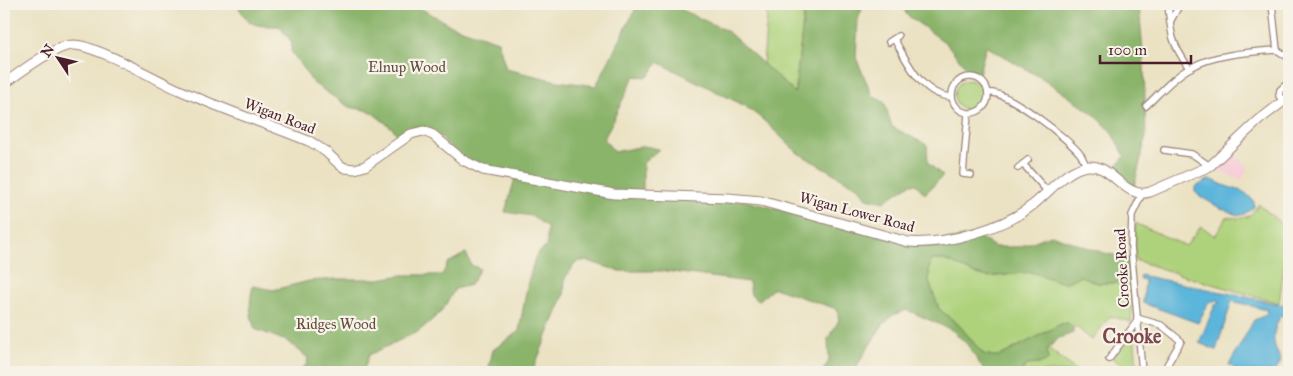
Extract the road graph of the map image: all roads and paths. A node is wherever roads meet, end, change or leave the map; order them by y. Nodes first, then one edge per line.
1 (1168, 4) edge
2 (1180, 4) edge
3 (1272, 4) edge
4 (1170, 22) junction
5 (894, 39) dead end
6 (1277, 50) junction
7 (1289, 58) edge
8 (1189, 68) junction
9 (1289, 82) edge
10 (4, 84) edge
11 (988, 93) junction
12 (952, 97) junction
13 (1286, 99) edge
14 (1146, 106) dead end
15 (968, 114) junction
16 (1164, 150) dead end
17 (1023, 164) dead end
18 (1086, 166) junction
19 (1210, 166) junction
20 (971, 175) dead end
21 (1048, 192) junction
22 (1142, 194) junction
23 (627, 196) joint
24 (1137, 319) junction
25 (1109, 359) dead end
26 (1164, 370) dead end
27 (1142, 372) edge

1 - 4 street
2 - 4 street
3 - 6 street
4 - 8 street
5 - 12 street
6 - 7 street
6 - 8 street
8 - 14 street
9 - 13 street
10 - 23 main road, Wigan Road
11 - 12 street
11 - 15 street
11 - 18 street
12 - 15 street
13 - 19 main road
15 - 20 street
16 - 19 street
17 - 21 street
18 - 21 main road, Wigan Lower Road
18 - 22 main road
19 - 22 main road
21 - 23 main road, Wigan Lower Road
22 - 24 street, Crooke Road
24 - 25 street
24 - 26 street
24 - 27 street, Crooke Road

